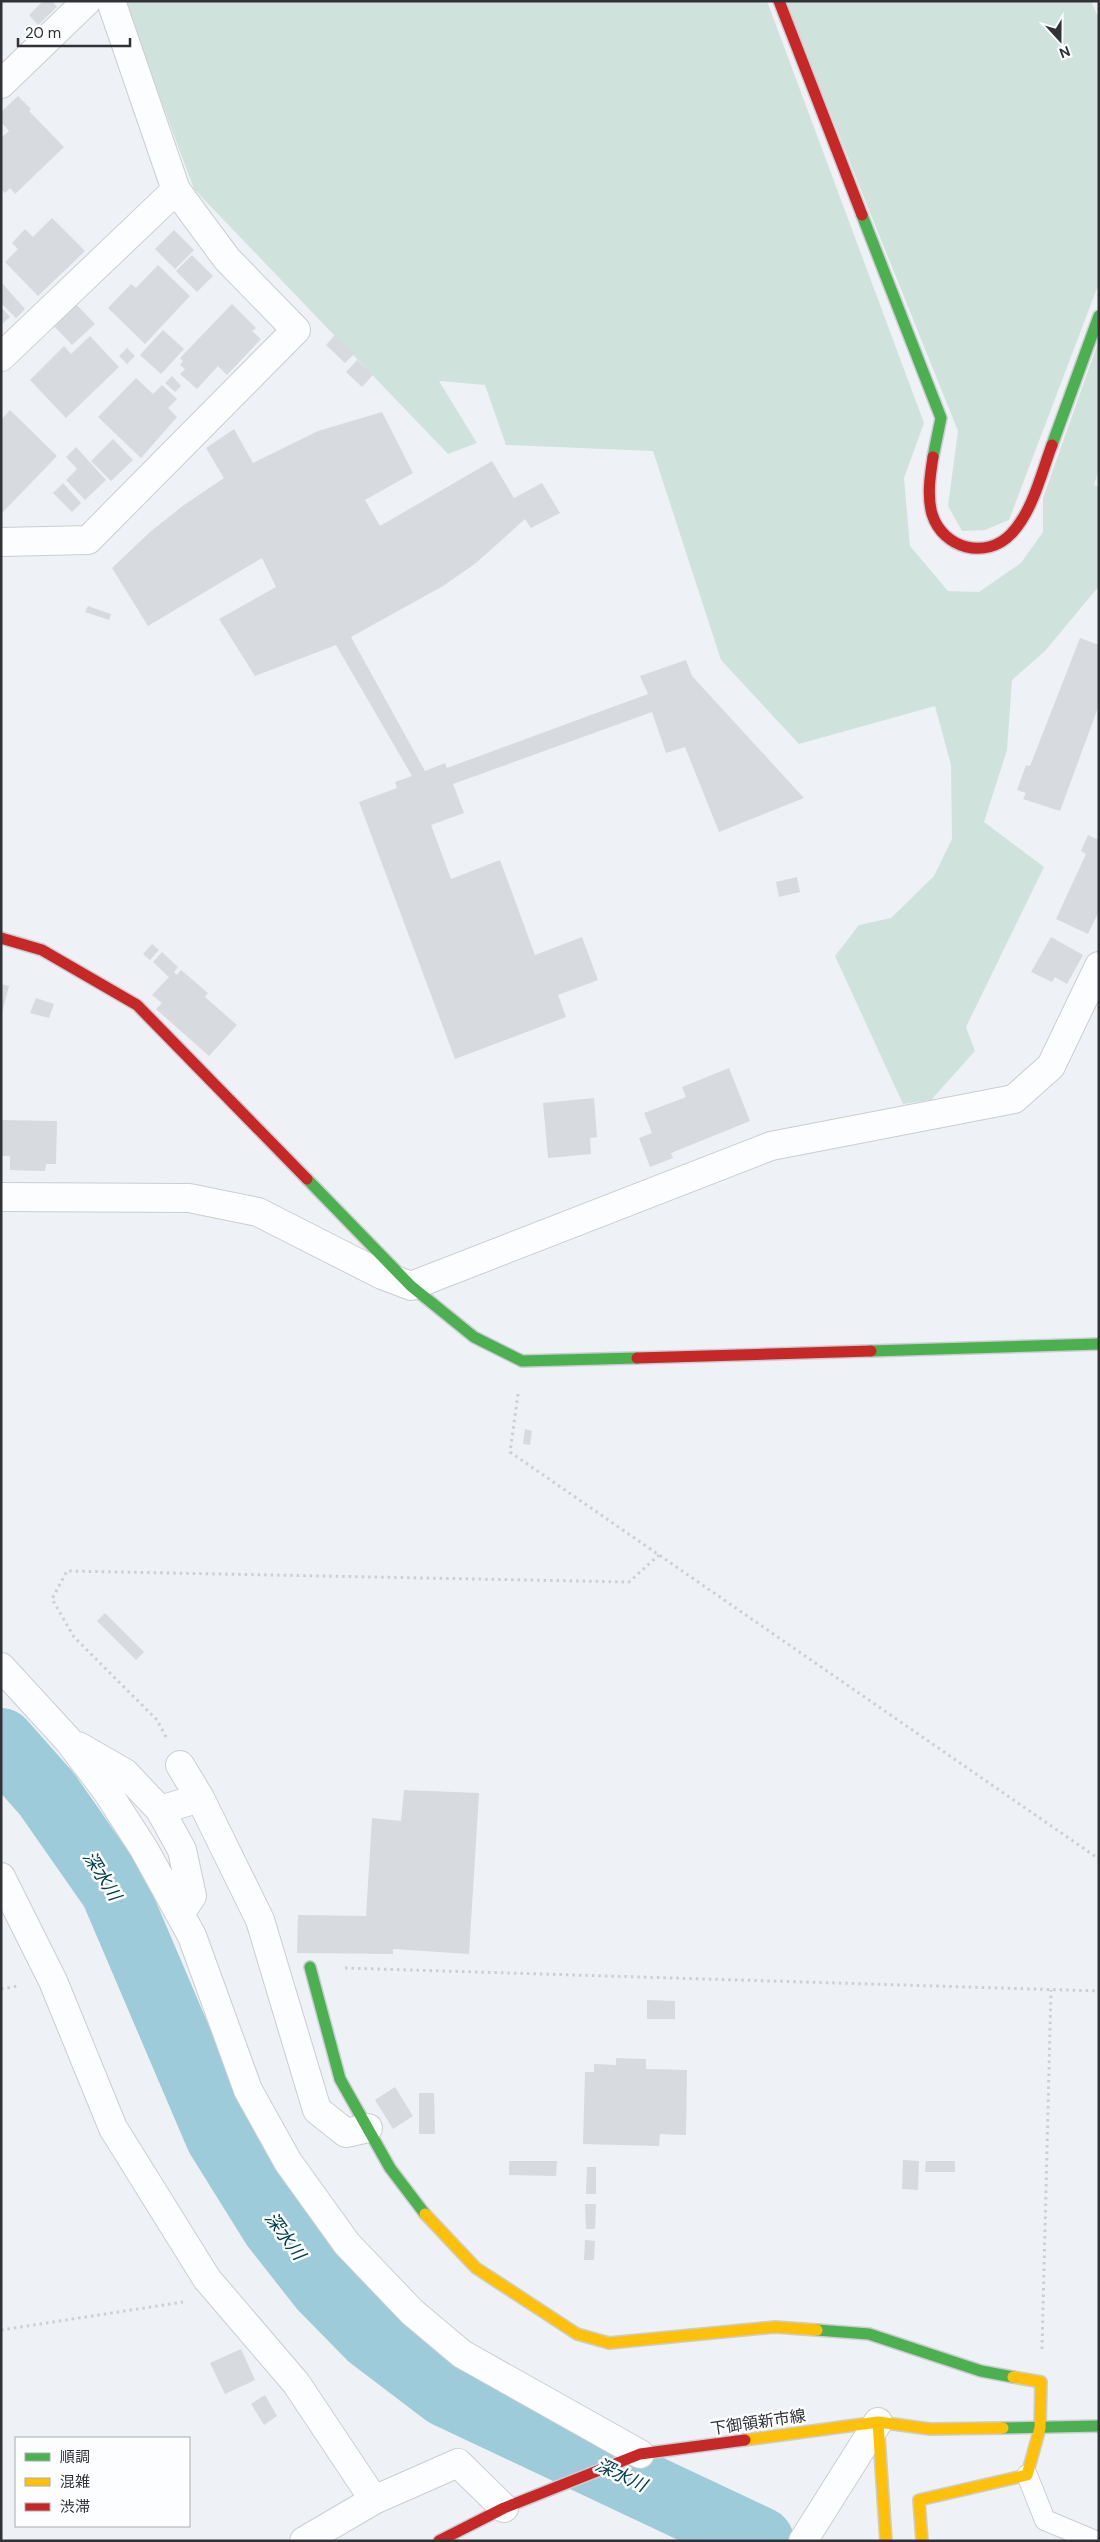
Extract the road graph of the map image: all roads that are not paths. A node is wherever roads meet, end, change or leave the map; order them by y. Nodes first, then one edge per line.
1 (87, 1) edge
2 (111, 1) edge
3 (779, 1) edge
4 (1, 84) edge
5 (176, 190) junction
6 (1099, 316) edge
7 (1, 357) edge
8 (1, 542) edge
9 (1, 938) edge
10 (1099, 966) edge
11 (1, 1197) edge
12 (410, 1286) junction
13 (1099, 1344) edge
14 (1, 1667) edge
15 (68, 1740) junction
16 (180, 1764) road end
17 (200, 1798) junction
18 (160, 1810) junction
19 (1, 1878) edge
20 (180, 1914) junction
21 (310, 1967) road end
22 (368, 2128) junction
23 (878, 2422) junction
24 (1099, 2426) edge
25 (1040, 2428) junction
26 (640, 2454) junction
27 (1027, 2475) junction
28 (374, 2500) junction
29 (504, 2508) junction
30 (805, 2536) edge
31 (304, 2541) edge
32 (439, 2541) edge
33 (886, 2541) edge
34 (922, 2541) edge
35 (1095, 2541) edge

1 - 4 street
2 - 5 street
3 - 6 street
5 - 7 street
5 - 8 street
9 - 12 street
10 - 12 street
11 - 12 street
12 - 13 street
14 - 15 street
15 - 18 street
15 - 20 street
16 - 17 street
17 - 18 street
17 - 22 street
18 - 20 street
19 - 28 street
20 - 26 street
21 - 22 street
22 - 25 street
23 - 25 street, 下御領新市線
23 - 26 street, 下御領新市線
23 - 30 street
23 - 33 street
24 - 25 street, 下御領新市線
25 - 27 street
26 - 29 street, 下御領新市線
27 - 34 street
27 - 35 lane
28 - 29 street
28 - 31 street
29 - 32 street, 下御領新市線

